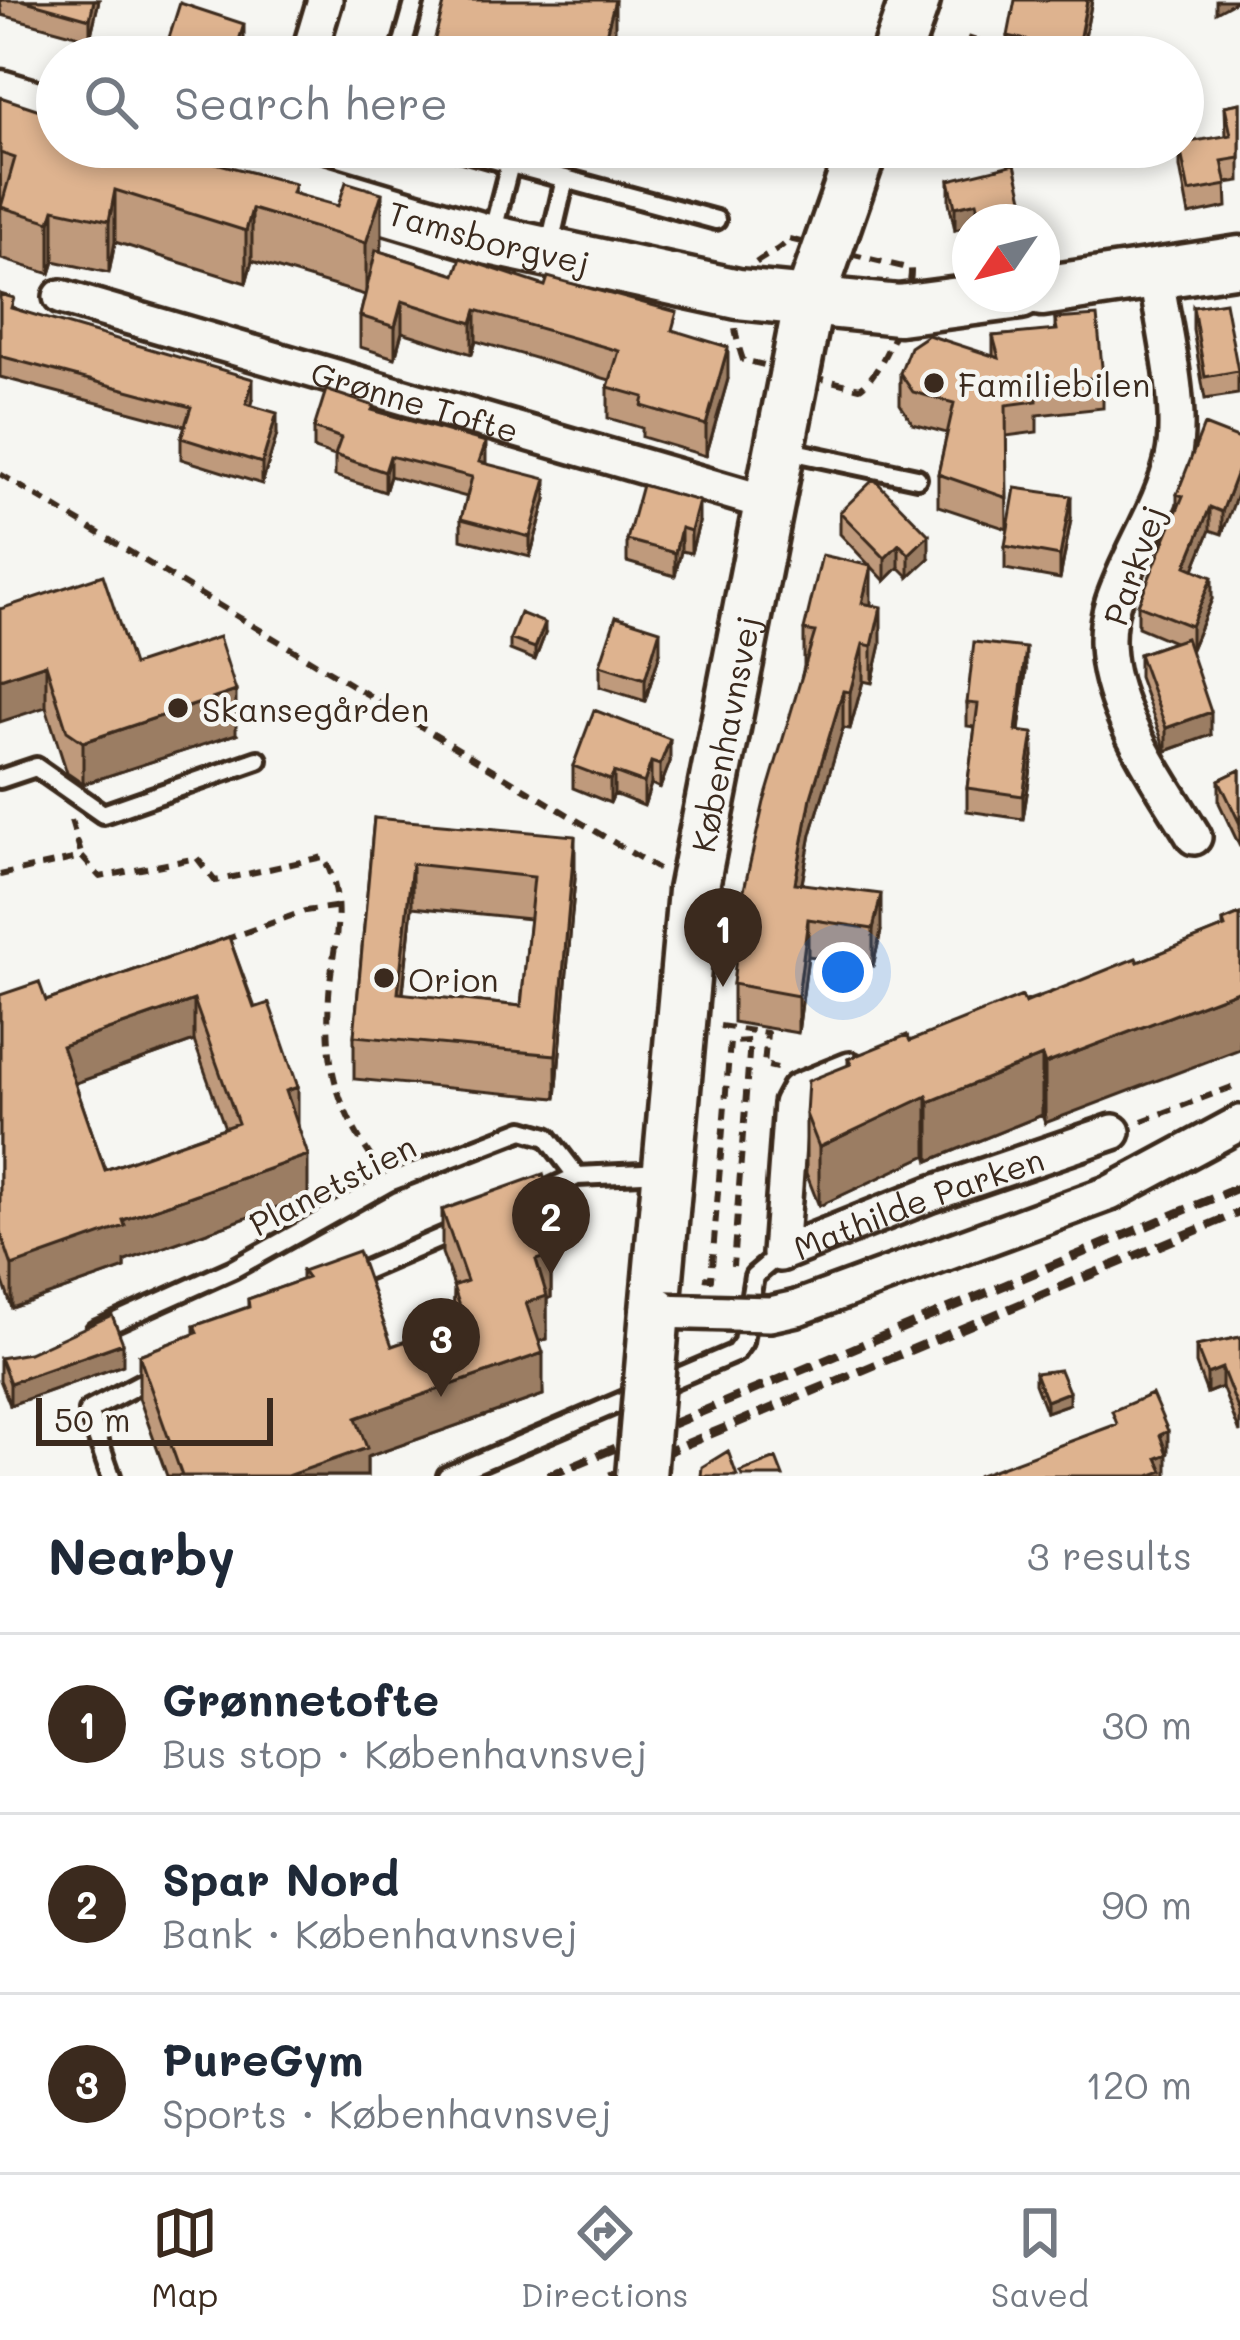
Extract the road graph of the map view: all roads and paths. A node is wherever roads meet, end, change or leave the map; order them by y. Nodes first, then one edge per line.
1 (325, 0) edge
2 (415, 0) edge
3 (915, 0) edge
4 (314, 36) edge
5 (405, 36) edge
6 (902, 36) edge
7 (0, 95) edge
8 (36, 106) edge
9 (297, 168) edge
10 (509, 168) edge
11 (525, 168) edge
12 (856, 168) edge
13 (565, 179) junction
14 (716, 220) dead end
15 (490, 240) junction
16 (548, 254) junction
17 (1240, 261) edge
18 (1156, 276) junction
19 (1060, 289) edge
20 (61, 297) dead end
21 (952, 303) edge
22 (808, 305) junction
23 (778, 449) junction
24 (0, 474) edge
25 (917, 478) dead end
26 (768, 503) junction
27 (257, 760) dead end
28 (0, 779) edge
29 (1194, 837) dead end
30 (0, 875) edge
31 (693, 891) junction
32 (341, 906) junction
33 (218, 942) edge
34 (726, 1026) dead end
35 (874, 1060) edge
36 (764, 1065) dead end
37 (1240, 1084) edge
38 (1240, 1123) edge
39 (1114, 1132) joint
40 (664, 1172) junction
41 (577, 1176) junction
42 (388, 1181) junction
43 (502, 1211) edge
44 (483, 1220) edge
45 (780, 1255) junction
46 (324, 1288) edge
47 (732, 1289) dead end
48 (657, 1294) junction
49 (86, 1335) edge
50 (166, 1369) edge
51 (111, 1476) edge
52 (447, 1476) edge
53 (641, 1476) edge

1 - 4 street
2 - 5 lane
3 - 6 street
7 - 8 street
9 - 15 street, Tamsborgvej
10 - 15 lane
11 - 13 lane
12 - 22 street, Københavnsvej
13 - 14 lane
13 - 16 lane
15 - 16 street, Tamsborgvej
16 - 22 street, Tamsborgvej
17 - 18 street
18 - 19 street
18 - 29 street, Parkvej
20 - 26 street, Grønne Tofte
21 - 22 street, Tamsborgvej
22 - 23 street, Københavnsvej
23 - 25 lane
23 - 26 street, Københavnsvej
24 - 31 path
26 - 31 street, Københavnsvej
27 - 28 lane
30 - 32 path
31 - 40 street, Københavnsvej
32 - 33 path
32 - 42 path
34 - 36 path
35 - 45 street, Mathilde Parken
37 - 39 path
38 - 48 street, Mathilde Parken, bridge
39 - 45 street, Mathilde Parken
40 - 41 lane
40 - 48 street, Københavnsvej
41 - 42 lane, Planetstien
41 - 43 lane
42 - 49 lane, Planetstien
44 - 46 lane
45 - 52 lane
47 - 48 path
48 - 53 street, Københavnsvej, bridge
50 - 51 lane

